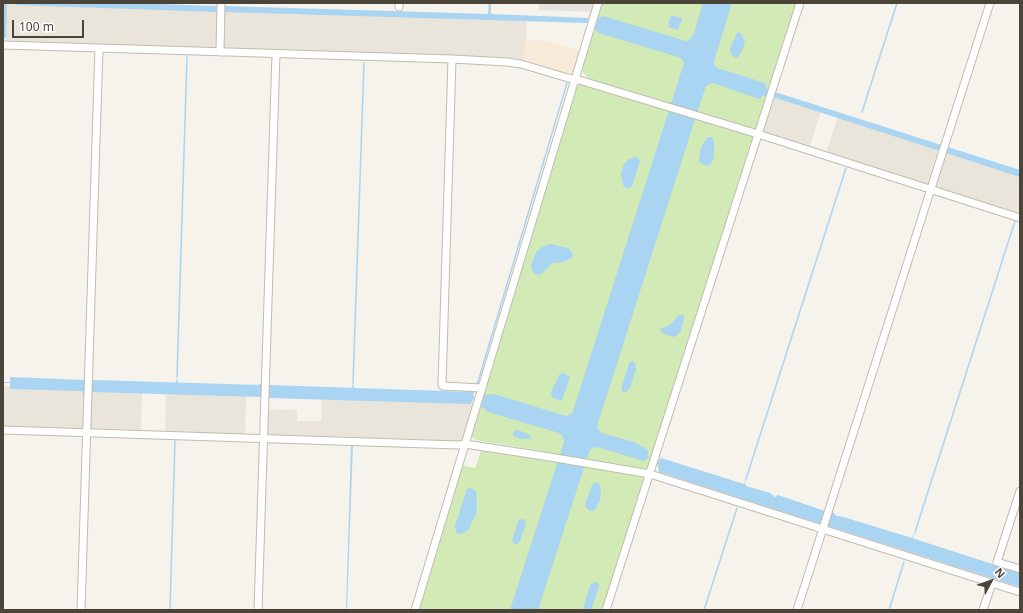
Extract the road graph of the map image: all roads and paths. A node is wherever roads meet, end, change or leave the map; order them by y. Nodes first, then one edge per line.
1 (598, 3) edge
2 (800, 3) edge
3 (990, 3) edge
4 (221, 7) edge
5 (3, 46) edge
6 (99, 48) junction
7 (220, 52) junction
8 (276, 54) junction
9 (452, 59) junction
10 (575, 79) junction
11 (758, 134) junction
12 (931, 189) junction
13 (1020, 218) edge
14 (482, 388) junction
15 (3, 430) edge
16 (87, 433) junction
17 (263, 439) junction
18 (465, 444) junction
19 (650, 474) junction
20 (1020, 491) edge
21 (823, 529) junction
22 (1020, 569) edge
23 (992, 583) junction
24 (1020, 592) edge
25 (81, 610) edge
26 (258, 610) edge
27 (415, 610) edge
28 (606, 610) edge
29 (797, 610) edge
30 (983, 610) edge

1 - 10 street
2 - 11 street
3 - 12 street
4 - 7 street
5 - 6 street
6 - 7 street
6 - 16 street
7 - 8 street
8 - 9 street
8 - 17 street
9 - 10 street
9 - 14 street
10 - 11 street
10 - 14 street
11 - 12 street
11 - 19 street
12 - 13 street
12 - 21 street
14 - 18 street
15 - 16 street
16 - 17 street
16 - 25 street
17 - 18 street
17 - 26 street
18 - 19 street
18 - 27 street
19 - 21 street
19 - 28 street
20 - 22 street
21 - 23 street
21 - 29 street
23 - 24 street
23 - 30 street

